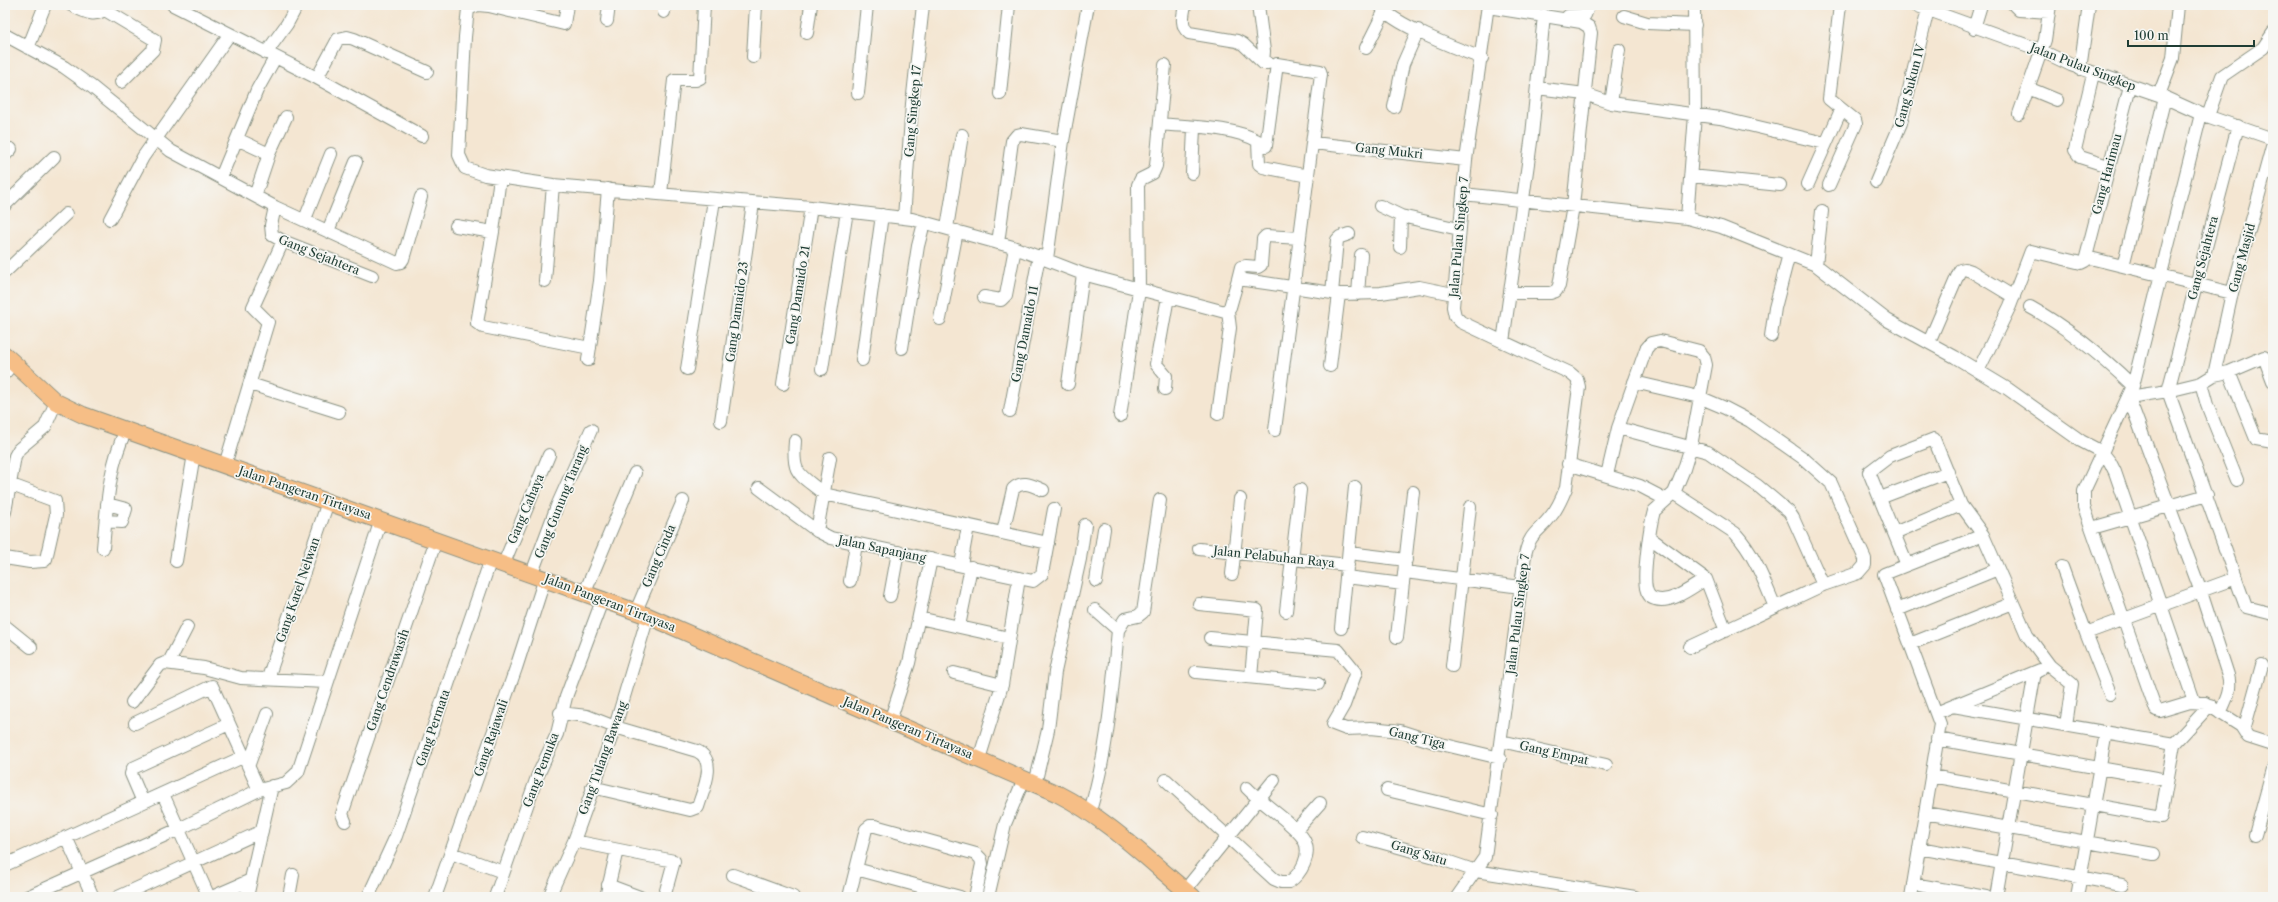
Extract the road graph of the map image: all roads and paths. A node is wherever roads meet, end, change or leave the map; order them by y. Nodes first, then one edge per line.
1 (46, 5) edge
2 (71, 5) edge
3 (172, 5) edge
4 (567, 5) edge
5 (609, 5) edge
6 (704, 5) edge
7 (756, 5) edge
8 (810, 5) edge
9 (867, 5) edge
10 (923, 5) edge
11 (1009, 5) edge
12 (1088, 5) edge
13 (1184, 5) edge
14 (1258, 5) edge
15 (1590, 5) edge
16 (1694, 5) edge
17 (1840, 5) edge
18 (1915, 5) edge
19 (1981, 5) edge
20 (2014, 5) edge
21 (2089, 5) edge
22 (2178, 5) edge
23 (1488, 6) edge
24 (501, 7) edge
25 (108, 8) edge
26 (1929, 8) edge
27 (1382, 9) edge
28 (1530, 9) edge
29 (2049, 9) edge
30 (527, 10) edge
31 (294, 11) dead end
32 (1549, 16) junction
33 (1624, 16) dead end
34 (607, 21) dead end
35 (1695, 25) junction
36 (1974, 28) junction
37 (1418, 30) junction
38 (807, 33) dead end
39 (2273, 33) edge
40 (5, 35) edge
41 (229, 35) junction
42 (28, 48) junction
43 (1366, 48) dead end
44 (1619, 50) dead end
45 (2040, 50) junction
46 (271, 56) junction
47 (753, 57) dead end
48 (1482, 58) junction
49 (1263, 63) junction
50 (1278, 64) junction
51 (1165, 65) dead end
52 (2080, 69) junction
53 (427, 72) dead end
54 (2093, 74) junction
55 (317, 78) junction
56 (121, 82) dead end
57 (2130, 86) junction
58 (1537, 88) junction
59 (2028, 88) junction
60 (858, 93) dead end
61 (1000, 94) dead end
62 (1585, 94) junction
63 (2162, 96) junction
64 (2057, 100) dead end
65 (1611, 103) junction
66 (1394, 107) dead end
67 (1841, 110) junction
68 (2019, 114) dead end
69 (1695, 115) junction
70 (2204, 115) junction
71 (286, 117) dead end
72 (1160, 124) junction
73 (2238, 126) junction
74 (1194, 128) junction
75 (962, 135) dead end
76 (422, 136) dead end
77 (237, 139) junction
78 (2273, 139) edge
79 (156, 140) junction
80 (1064, 141) junction
81 (1313, 143) junction
82 (1825, 143) junction
83 (2273, 143) edge
84 (1266, 146) dead end
85 (269, 154) junction
86 (331, 154) dead end
87 (54, 157) dead end
88 (1466, 160) junction
89 (356, 162) dead end
90 (2108, 166) junction
91 (1192, 174) dead end
92 (1308, 176) junction
93 (1691, 176) junction
94 (220, 177) junction
95 (500, 177) junction
96 (1876, 182) dead end
97 (1808, 184) dead end
98 (2268, 184) edge
99 (553, 185) junction
100 (1780, 185) dead end
101 (1829, 185) dead end
102 (608, 189) junction
103 (661, 193) junction
104 (1463, 194) junction
105 (255, 196) junction
106 (421, 197) dead end
107 (714, 200) junction
108 (1524, 200) junction
109 (753, 203) junction
110 (5, 205) edge
111 (1380, 206) dead end
112 (1573, 206) junction
113 (275, 207) junction
114 (811, 207) junction
115 (848, 211) junction
116 (1822, 211) dead end
117 (66, 214) dead end
118 (882, 215) junction
119 (1402, 216) junction
120 (110, 218) dead end
121 (904, 218) junction
122 (1687, 218) junction
123 (305, 219) junction
124 (924, 223) junction
125 (456, 226) dead end
126 (952, 229) junction
127 (1459, 229) junction
128 (328, 231) junction
129 (493, 232) junction
130 (1350, 234) dead end
131 (1300, 238) junction
132 (283, 241) junction
133 (998, 243) junction
134 (1400, 247) dead end
135 (1015, 248) junction
136 (1789, 254) junction
137 (1361, 255) dead end
138 (1043, 258) junction
139 (2085, 260) junction
140 (1816, 265) junction
141 (2123, 266) junction
142 (5, 272) edge
143 (1083, 274) junction
144 (372, 276) dead end
145 (2160, 276) junction
146 (1238, 279) junction
147 (545, 281) dead end
148 (2196, 284) junction
149 (1295, 287) junction
150 (1139, 290) junction
151 (1511, 293) junction
152 (2232, 293) junction
153 (1335, 294) junction
154 (1358, 294) junction
155 (1453, 294) junction
156 (984, 297) dead end
157 (1168, 297) junction
158 (2014, 297) junction
159 (2030, 307) dead end
160 (940, 319) dead end
161 (1232, 319) junction
162 (1771, 336) dead end
163 (1503, 342) junction
164 (1929, 342) junction
165 (902, 348) dead end
166 (862, 360) dead end
167 (8, 364) edge
168 (2270, 365) edge
169 (1330, 366) dead end
170 (687, 369) dead end
171 (822, 369) dead end
172 (1978, 371) junction
173 (2229, 372) junction
174 (2214, 375) junction
175 (2273, 381) edge
176 (1634, 382) junction
177 (2201, 383) junction
178 (250, 384) junction
179 (783, 384) dead end
180 (1068, 384) dead end
181 (1165, 389) dead end
182 (2168, 391) junction
183 (2130, 394) junction
184 (1699, 397) junction
185 (56, 402) junction
186 (1010, 411) dead end
187 (339, 412) dead end
188 (1218, 414) dead end
189 (1120, 416) dead end
190 (721, 421) dead end
191 (1618, 428) junction
192 (126, 430) junction
193 (591, 430) dead end
194 (1275, 430) dead end
195 (795, 441) dead end
196 (2273, 442) edge
197 (1691, 446) junction
198 (2102, 452) junction
199 (194, 454) junction
200 (549, 455) dead end
201 (830, 458) dead end
202 (1568, 464) junction
203 (225, 465) junction
204 (1948, 472) junction
205 (635, 473) dead end
206 (1607, 475) junction
207 (2237, 480) dead end
208 (9, 484) junction
209 (1355, 487) dead end
210 (759, 488) dead end
211 (1043, 490) dead end
212 (1300, 490) dead end
213 (1413, 492) dead end
214 (824, 494) junction
215 (2207, 495) junction
216 (1670, 496) junction
217 (1880, 498) junction
218 (1240, 499) dead end
219 (1160, 500) dead end
220 (683, 501) dead end
221 (328, 502) junction
222 (107, 504) junction
223 (1961, 506) junction
224 (2169, 506) junction
225 (1470, 507) dead end
226 (1054, 509) dead end
227 (5, 512) edge
228 (2130, 517) junction
229 (381, 520) junction
230 (106, 521) junction
231 (1085, 525) dead end
232 (968, 526) junction
233 (2092, 528) junction
234 (1104, 529) dead end
235 (817, 532) junction
236 (1002, 532) junction
237 (1894, 533) junction
238 (1983, 535) junction
239 (1650, 538) junction
240 (436, 540) junction
241 (1048, 543) junction
242 (856, 544) junction
243 (103, 548) dead end
244 (1199, 549) dead end
245 (898, 552) junction
246 (1235, 552) junction
247 (5, 558) edge
248 (1290, 558) junction
249 (931, 559) junction
250 (1080, 559) junction
251 (1406, 560) junction
252 (176, 561) dead end
253 (497, 561) junction
254 (1099, 562) junction
255 (1348, 565) junction
256 (1907, 565) junction
257 (966, 566) junction
258 (2062, 567) dead end
259 (1998, 569) junction
260 (1405, 572) junction
261 (1232, 574) dead end
262 (538, 576) junction
263 (1015, 577) junction
264 (1462, 578) junction
265 (2236, 578) junction
266 (1706, 579) junction
267 (850, 581) dead end
268 (1096, 581) dead end
269 (1403, 584) junction
270 (1823, 585) junction
271 (1521, 587) junction
272 (585, 592) junction
273 (2201, 592) junction
274 (890, 596) dead end
275 (603, 598) junction
276 (2013, 603) junction
277 (1199, 604) dead end
278 (1775, 607) junction
279 (2161, 607) junction
280 (1095, 610) dead end
281 (1897, 610) junction
282 (1286, 611) dead end
283 (642, 613) junction
284 (2273, 614) edge
285 (919, 618) junction
286 (2126, 620) junction
287 (5, 626) edge
288 (959, 626) junction
289 (187, 627) dead end
290 (1341, 628) dead end
291 (1118, 630) junction
292 (1726, 631) junction
293 (2086, 633) junction
294 (1006, 637) junction
295 (1397, 637) dead end
296 (1210, 638) dead end
297 (1254, 642) junction
298 (1910, 644) junction
299 (1690, 646) dead end
300 (31, 647) dead end
301 (168, 662) junction
302 (2262, 665) dead end
303 (1452, 666) dead end
304 (2050, 666) junction
305 (1196, 672) dead end
306 (2034, 672) junction
307 (954, 673) dead end
308 (1251, 677) junction
309 (268, 678) junction
310 (326, 682) junction
311 (1318, 684) dead end
312 (998, 685) junction
313 (2110, 694) dead end
314 (2194, 701) junction
315 (132, 702) dead end
316 (2210, 705) junction
317 (1953, 706) junction
318 (1936, 712) junction
319 (560, 713) junction
320 (2220, 713) junction
321 (267, 714) dead end
322 (2027, 718) junction
323 (890, 721) junction
324 (135, 723) dead end
325 (229, 724) junction
326 (2066, 725) junction
327 (615, 727) junction
328 (2244, 730) junction
329 (2106, 732) junction
330 (1937, 739) junction
331 (1502, 742) junction
332 (2174, 744) junction
333 (2273, 745) edge
334 (2021, 754) junction
335 (975, 757) junction
336 (1500, 758) junction
337 (247, 760) junction
338 (1606, 765) dead end
339 (2100, 768) junction
340 (2273, 768) edge
341 (1931, 776) junction
342 (1166, 780) dead end
343 (1274, 780) dead end
344 (2167, 780) junction
345 (1029, 781) junction
346 (272, 786) junction
347 (592, 787) junction
348 (1247, 788) dead end
349 (259, 790) junction
350 (1387, 790) dead end
351 (2014, 791) junction
352 (163, 794) junction
353 (1259, 801) junction
354 (143, 802) junction
355 (1320, 803) dead end
356 (2093, 805) junction
357 (1090, 812) junction
358 (1925, 813) junction
359 (1492, 815) junction
360 (345, 820) dead end
361 (2008, 828) junction
362 (179, 829) junction
363 (1296, 830) junction
364 (262, 831) junction
365 (2255, 835) dead end
366 (66, 837) junction
367 (1227, 837) junction
368 (1362, 837) dead end
369 (574, 841) junction
370 (2086, 842) junction
371 (1919, 848) junction
372 (617, 850) junction
373 (451, 853) junction
374 (2154, 854) dead end
375 (194, 863) junction
376 (2002, 863) junction
377 (5, 864) edge
378 (856, 869) junction
379 (1476, 871) junction
380 (82, 872) junction
381 (503, 872) junction
382 (293, 875) dead end
383 (733, 875) dead end
384 (2080, 877) junction
385 (251, 880) junction
386 (1913, 884) junction
387 (608, 885) junction
388 (2122, 885) dead end
389 (921, 892) edge
390 (1189, 894) edge
391 (369, 895) dead end
392 (1621, 896) edge
393 (27, 897) edge
394 (93, 897) edge
395 (118, 897) edge
396 (208, 897) edge
397 (212, 897) edge
398 (247, 897) edge
399 (289, 897) edge
400 (435, 897) edge
401 (495, 897) edge
402 (550, 897) edge
403 (606, 897) edge
404 (640, 897) edge
405 (661, 897) edge
406 (793, 897) edge
407 (849, 897) edge
408 (960, 897) edge
409 (975, 897) edge
410 (988, 897) edge
411 (1457, 897) edge
412 (1635, 897) edge
413 (1911, 897) edge
414 (1986, 897) edge
415 (1996, 897) edge
416 (2076, 897) edge

1 - 42 street
2 - 25 street
3 - 41 street
4 - 30 street
5 - 34 street
6 - 103 street
7 - 47 street
8 - 38 street
9 - 60 street
10 - 121 street, Gang Singkep 17
11 - 61 street
12 - 80 street, Gang Damaido 11
13 - 49 street
14 - 49 street
15 - 32 street
16 - 35 street
17 - 67 street
18 - 26 street, Jalan Pulau Singkep
19 - 36 street
20 - 29 street
21 - 52 street
22 - 63 street
23 - 28 street
23 - 48 street, Jalan Pulau Singkep 7
24 - 30 street
24 - 95 street
25 - 56 street
26 - 36 street, Jalan Pulau Singkep
26 - 96 street, Gang Sukun IV
27 - 37 street
27 - 43 street
28 - 32 street
29 - 45 street
31 - 46 street
32 - 58 street
32 - 62 street
33 - 35 street
35 - 69 street
36 - 45 street, Jalan Pulau Singkep
37 - 48 street
37 - 66 street
39 - 70 street
40 - 42 street
41 - 46 street
41 - 79 street
42 - 79 street
44 - 65 street
45 - 52 street, Jalan Pulau Singkep
45 - 59 street
46 - 55 street
46 - 77 street
48 - 88 street, Jalan Pulau Singkep 7
49 - 50 street
50 - 81 street
50 - 84 street
51 - 72 street
52 - 54 street, Jalan Pulau Singkep
53 - 55 street
54 - 57 street, Jalan Pulau Singkep
54 - 90 street
55 - 76 street
57 - 63 street, Jalan Pulau Singkep
57 - 90 street, Gang Harimau
58 - 62 street
58 - 108 street
59 - 64 street
59 - 68 street
62 - 65 street
62 - 112 street
63 - 70 street, Jalan Pulau Singkep
63 - 141 street
65 - 69 street
67 - 82 street
67 - 101 street
69 - 82 street
69 - 93 street
70 - 73 street, Jalan Pulau Singkep
70 - 145 street
71 - 85 street
72 - 74 street
72 - 150 street
73 - 78 street, Jalan Pulau Singkep
73 - 148 street, Gang Sejahtera
74 - 91 street
74 - 92 street
75 - 126 street
77 - 85 street
77 - 94 street
79 - 94 street
79 - 120 street
80 - 133 street
80 - 138 street, Gang Damaido 11
81 - 88 street, Gang Mukri
81 - 92 street
82 - 97 street
83 - 98 street, Gang Masjid
85 - 105 street
86 - 123 street
87 - 110 street
88 - 104 street, Jalan Pulau Singkep 7
89 - 128 street
90 - 139 street, Gang Harimau
92 - 131 street
93 - 100 street
93 - 122 street
94 - 105 street
95 - 99 street
95 - 129 street
98 - 152 street, Gang Masjid
99 - 102 street
99 - 147 street
102 - 103 street
102 - 129 street
103 - 107 street
104 - 108 street
104 - 127 street, Jalan Pulau Singkep 7
105 - 113 street
106 - 128 street
107 - 109 street
107 - 170 street
108 - 112 street
108 - 151 street
109 - 114 street
109 - 190 street, Gang Damaido 23
111 - 119 street
112 - 122 street
112 - 151 street
113 - 123 street
113 - 132 street, Gang Sejahtera
114 - 115 street
114 - 179 street, Gang Damaido 21
115 - 118 street
115 - 171 street
116 - 140 street
117 - 142 street
118 - 121 street
118 - 166 street
119 - 127 street
119 - 134 street
121 - 124 street
122 - 136 street
123 - 128 street
124 - 126 street
124 - 165 street
125 - 129 street
126 - 133 street
126 - 160 street
127 - 155 street, Jalan Pulau Singkep 7
130 - 153 street
131 - 146 street
131 - 149 street
132 - 144 street, Gang Sejahtera
132 - 178 street
133 - 135 street
135 - 138 street
135 - 156 street
136 - 140 street
136 - 162 street
137 - 154 street
138 - 143 street
138 - 186 street, Gang Damaido 11
139 - 141 street
139 - 158 street
140 - 164 street
141 - 145 street
143 - 150 street
143 - 180 street
145 - 148 street
145 - 183 street
146 - 149 street
146 - 161 street
148 - 152 street
148 - 182 street, Gang Sejahtera
149 - 153 street
149 - 194 street
150 - 157 street
150 - 189 street
151 - 163 street
152 - 174 street, Gang Masjid
153 - 154 street
153 - 169 street
154 - 155 street
155 - 163 street, Jalan Pulau Singkep 7
157 - 161 street
157 - 181 street
158 - 164 street
158 - 172 street
159 - 183 street
161 - 188 street
163 - 202 street, Jalan Pulau Singkep 7
164 - 172 street
167 - 185 main road, Jalan Pangeran Tirtayasa
168 - 173 street
168 - 175 street
172 - 198 street
173 - 174 street
173 - 196 street
174 - 177 street
176 - 184 street
176 - 184 street
176 - 191 street
177 - 182 street
177 - 207 street
178 - 187 street
178 - 203 street
182 - 183 street
182 - 215 street
183 - 198 street
183 - 224 street
184 - 197 street
184 - 270 street
185 - 192 main road, Jalan Pangeran Tirtayasa
185 - 208 street
191 - 197 street
191 - 206 street
192 - 199 main road, Jalan Pangeran Tirtayasa
192 - 222 street
193 - 262 street, Gang Gunung Tarang
195 - 214 street
197 - 216 street
197 - 270 street
198 - 228 street
198 - 233 street
199 - 203 main road, Jalan Pangeran Tirtayasa
199 - 252 street
200 - 253 street, Gang Cahaya
201 - 214 street
202 - 206 street
202 - 271 street, Jalan Pulau Singkep 7
203 - 221 main road, Jalan Pangeran Tirtayasa
204 - 217 street
204 - 217 street
204 - 223 street
205 - 272 street
206 - 216 street
208 - 227 street
208 - 247 street
209 - 255 street
210 - 235 street, Jalan Sapanjang
211 - 236 street
212 - 248 street
213 - 251 street
214 - 232 street
214 - 235 street
215 - 224 street
215 - 265 street
216 - 239 street
216 - 278 street
217 - 237 street
218 - 246 street
219 - 291 street
220 - 283 street, Gang Cinda
221 - 229 main road, Jalan Pangeran Tirtayasa
221 - 309 street, Gang Karel Nelwan
222 - 230 street
222 - 230 street
223 - 237 street
223 - 238 street
224 - 228 street
224 - 273 street
225 - 264 street
226 - 241 street, Jalan Sapanjang
228 - 233 street
228 - 279 street
229 - 240 main road, Jalan Pangeran Tirtayasa
229 - 310 street
230 - 243 street
231 - 250 street
232 - 236 street
232 - 257 street
233 - 286 street
234 - 254 street
235 - 242 street, Jalan Sapanjang
236 - 241 street
237 - 256 street
238 - 256 street
238 - 259 street
239 - 266 street
239 - 266 street
240 - 253 main road, Jalan Pangeran Tirtayasa
240 - 360 street, Gang Cendrawasih
241 - 263 street, Jalan Sapanjang
242 - 245 street, Jalan Sapanjang
242 - 267 street
244 - 246 street, Jalan Pelabuhan Raya
245 - 249 street, Jalan Sapanjang
245 - 274 street
246 - 248 street, Jalan Pelabuhan Raya
246 - 261 street
248 - 255 street, Jalan Pelabuhan Raya
248 - 282 street
249 - 257 street, Jalan Sapanjang
249 - 285 street
250 - 254 street
250 - 345 street
251 - 255 street, Jalan Pelabuhan Raya
251 - 260 street
253 - 262 main road, Jalan Pangeran Tirtayasa
253 - 391 street, Gang Permata
254 - 268 street
255 - 269 street, Jalan Pelabuhan Raya
255 - 290 street
256 - 281 street
257 - 263 street, Jalan Sapanjang
257 - 288 street
258 - 293 street
259 - 276 street
259 - 281 street
260 - 264 street
260 - 269 street
262 - 272 main road, Jalan Pangeran Tirtayasa
262 - 373 street, Gang Rajawali
263 - 294 street
264 - 271 street
264 - 303 street
265 - 273 street
265 - 284 street
266 - 292 street
269 - 295 street
270 - 278 street
271 - 331 street, Jalan Pulau Singkep 7
272 - 275 main road, Jalan Pangeran Tirtayasa
273 - 279 street
273 - 320 street
275 - 283 main road, Jalan Pangeran Tirtayasa
275 - 319 street, Gang Pemuka
276 - 298 street
276 - 304 street
277 - 297 street
278 - 292 street
279 - 286 street
279 - 314 street
280 - 291 street
281 - 298 street
283 - 323 main road, Jalan Pangeran Tirtayasa
283 - 327 street, Gang Tulang Bawang
285 - 288 street
285 - 323 street
286 - 293 street
286 - 314 street
287 - 300 street
288 - 294 street
289 - 301 street
291 - 357 street
292 - 299 street
293 - 313 street
294 - 312 street
296 - 297 street
297 - 308 street
297 - 336 street, Gang Tiga
298 - 318 street
301 - 309 street
301 - 315 street
302 - 328 street
304 - 306 street
304 - 326 street
305 - 308 street
306 - 317 street
306 - 322 street
307 - 312 street
308 - 311 street
309 - 310 street
310 - 346 street
312 - 335 street
314 - 316 street
316 - 320 street
316 - 332 street
317 - 318 street
317 - 322 street
318 - 330 street
319 - 327 street
319 - 381 street, Gang Pemuka
320 - 328 street
321 - 337 street
322 - 326 street
322 - 334 street
323 - 335 main road, Jalan Pangeran Tirtayasa
324 - 325 street
325 - 337 street
325 - 354 street
326 - 329 street
327 - 347 street, Gang Tulang Bawang
327 - 347 street
328 - 333 street
329 - 332 street
329 - 339 street
330 - 334 street
330 - 341 street
331 - 336 street, Jalan Pulau Singkep 7
331 - 338 street, Gang Empat
332 - 344 street
334 - 339 street
334 - 351 street
335 - 345 main road, Jalan Pangeran Tirtayasa
336 - 359 street, Jalan Pulau Singkep 7
337 - 349 street
337 - 352 street
339 - 344 street
339 - 356 street
340 - 365 street
341 - 351 street
341 - 358 street
342 - 367 street
343 - 353 street
344 - 356 street
345 - 357 main road, Jalan Pangeran Tirtayasa
345 - 410 street
346 - 349 street
346 - 364 street
347 - 369 street, Gang Tulang Bawang
348 - 353 street
349 - 362 street
350 - 359 street
351 - 356 street
351 - 361 street
352 - 354 street
352 - 362 street
353 - 363 street
353 - 367 street
354 - 366 street
355 - 363 street
356 - 370 street
357 - 390 main road, Jalan Pangeran Tirtayasa
358 - 361 street
358 - 371 street
359 - 379 street, Jalan Pulau Singkep 7
361 - 370 street
361 - 376 street
362 - 375 street
362 - 380 street
363 - 367 street
364 - 375 street
364 - 385 street
366 - 377 street
366 - 380 street
367 - 390 street
368 - 379 street, Gang Satu
369 - 372 street
369 - 402 street, Gang Tulang Bawang
370 - 374 street
370 - 384 street
371 - 376 street
371 - 386 street
372 - 387 street
372 - 405 street
373 - 381 street
373 - 400 street, Gang Rajawali
375 - 395 street
375 - 396 street
376 - 384 street
376 - 415 street
378 - 389 street
378 - 407 street
378 - 409 street
379 - 392 street, Gang Satu
379 - 411 street, Jalan Pulau Singkep 7
380 - 393 street
380 - 394 street
381 - 401 street, Gang Pemuka
382 - 399 street
383 - 406 street
384 - 388 street
384 - 416 street
385 - 397 street
385 - 398 street
386 - 413 street
386 - 414 street
387 - 403 street
387 - 404 street
389 - 408 street
392 - 412 street, Gang Satu

